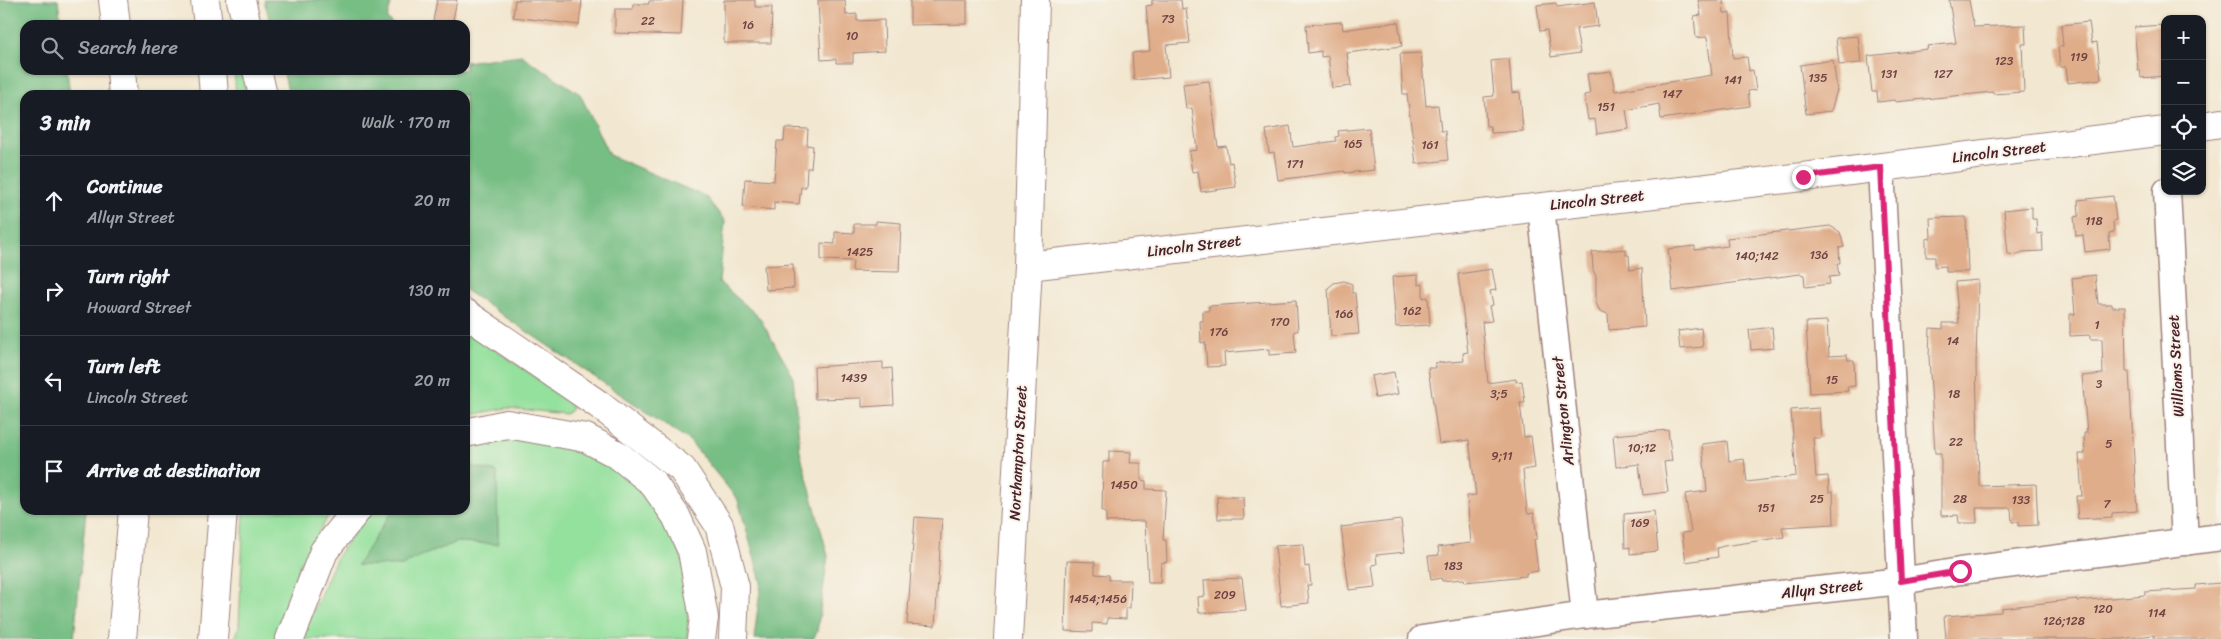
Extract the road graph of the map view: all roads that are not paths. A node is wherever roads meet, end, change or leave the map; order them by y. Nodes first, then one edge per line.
1 (113, 0) edge
2 (205, 0) edge
3 (241, 0) edge
4 (1035, 0) edge
5 (115, 20) edge
6 (207, 20) edge
7 (246, 20) edge
8 (121, 75) edge
9 (212, 75) edge
10 (258, 75) edge
11 (123, 90) edge
12 (214, 90) edge
13 (262, 90) edge
14 (2221, 123) edge
15 (2206, 125) edge
16 (2161, 132) edge
17 (1881, 167) junction
18 (2168, 195) edge
19 (1541, 207) junction
20 (1028, 266) junction
21 (470, 315) edge
22 (470, 432) edge
23 (133, 515) edge
24 (223, 515) edge
25 (353, 515) edge
26 (2221, 537) edge
27 (2185, 542) junction
28 (1901, 581) junction
29 (1585, 615) junction
30 (1439, 638) edge
31 (122, 639) edge
32 (213, 639) edge
33 (290, 639) edge
34 (701, 639) edge
35 (733, 639) edge
36 (1008, 639) edge
37 (1904, 639) edge

1 - 5 main road
2 - 6 main road
3 - 7 main road
4 - 20 main road, Northampton Street
8 - 11 main road
9 - 12 main road
10 - 13 main road
14 - 15 main road
16 - 17 main road, Lincoln Street
17 - 19 main road, Lincoln Street
17 - 28 street
18 - 27 street, Williams Street
19 - 20 main road, Lincoln Street
19 - 29 street, Arlington Street
20 - 36 main road, Northampton Street
21 - 35 main road
22 - 34 main road
23 - 31 main road
24 - 32 main road
25 - 33 main road
26 - 27 street, Allyn Street
27 - 28 street, Allyn Street
28 - 29 street, Allyn Street
28 - 37 street
29 - 30 street, Allyn Street

